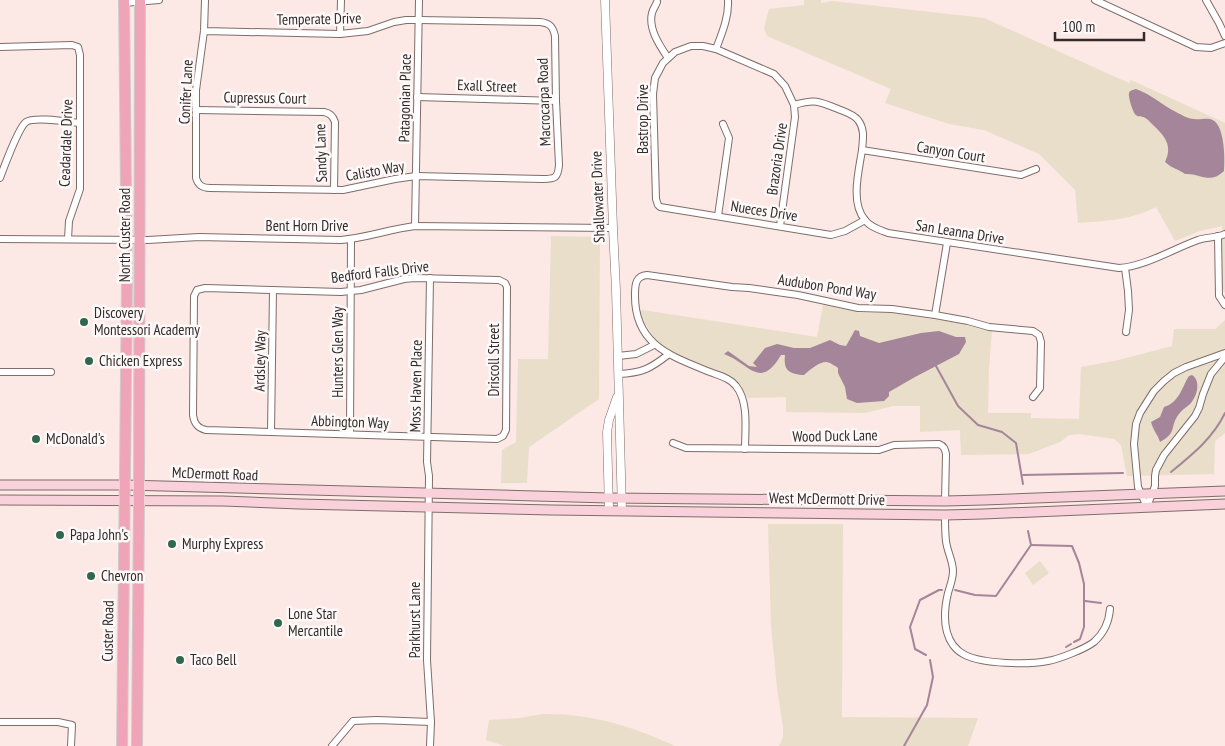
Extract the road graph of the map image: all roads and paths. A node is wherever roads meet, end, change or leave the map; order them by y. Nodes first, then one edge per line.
1 (159, 0) edge
2 (205, 0) edge
3 (341, 0) edge
4 (419, 0) edge
5 (605, 0) edge
6 (728, 0) edge
7 (1095, 0) edge
8 (1206, 0) edge
9 (124, 1) edge
10 (140, 1) edge
11 (657, 2) dead end
12 (419, 20) junction
13 (551, 26) joint
14 (204, 31) junction
15 (340, 34) junction
16 (1225, 36) edge
17 (1225, 43) edge
18 (0, 47) edge
19 (716, 49) junction
20 (668, 58) junction
21 (417, 97) junction
22 (556, 101) junction
23 (794, 105) junction
24 (197, 110) junction
25 (331, 115) joint
26 (80, 123) junction
27 (723, 124) dead end
28 (862, 150) junction
29 (1036, 169) dead end
30 (416, 176) junction
31 (555, 177) joint
32 (0, 178) edge
33 (199, 185) joint
34 (334, 190) junction
35 (658, 205) joint
36 (718, 216) junction
37 (865, 220) junction
38 (415, 226) junction
39 (780, 226) junction
40 (613, 228) junction
41 (1222, 236) edge
42 (0, 239) edge
43 (68, 239) junction
44 (351, 239) junction
45 (126, 240) junction
46 (140, 240) junction
47 (946, 243) junction
48 (1125, 268) junction
49 (430, 278) junction
50 (505, 283) joint
51 (273, 290) junction
52 (351, 291) junction
53 (1225, 305) edge
54 (935, 315) junction
55 (1126, 332) dead end
56 (139, 338) junction
57 (127, 339) junction
58 (654, 345) junction
59 (1225, 353) edge
60 (669, 354) junction
61 (618, 356) junction
62 (1225, 357) edge
63 (0, 372) edge
64 (51, 372) dead end
65 (618, 374) junction
66 (619, 393) junction
67 (1033, 397) dead end
68 (196, 426) joint
69 (271, 432) junction
70 (350, 434) junction
71 (503, 436) joint
72 (428, 437) junction
73 (607, 438) junction
74 (673, 443) dead end
75 (745, 449) junction
76 (620, 451) junction
77 (0, 485) edge
78 (125, 486) junction
79 (139, 486) junction
80 (299, 490) junction
81 (1225, 491) edge
82 (428, 494) junction
83 (1141, 494) junction
84 (1152, 494) junction
85 (552, 496) junction
86 (609, 498) junction
87 (621, 498) junction
88 (0, 500) edge
89 (125, 500) junction
90 (139, 500) junction
91 (945, 501) junction
92 (298, 504) junction
93 (1225, 504) edge
94 (428, 507) junction
95 (1147, 508) junction
96 (552, 510) junction
97 (609, 511) junction
98 (622, 511) junction
99 (946, 514) junction
100 (1110, 609) dead end
101 (0, 722) edge
102 (432, 722) junction
103 (71, 746) edge
104 (122, 746) edge
105 (137, 746) edge
106 (332, 746) edge
107 (430, 746) edge

1 - 10 street
2 - 14 street, Conifer Lane
3 - 15 street
4 - 12 street, Patagonian Place
5 - 40 street, Shallowater Drive
6 - 19 street
7 - 17 street
8 - 16 street
9 - 10 street
9 - 45 main road, North Custer Road
10 - 46 main road, North Custer Road
11 - 20 street
12 - 13 street, Temperate Drive
12 - 15 street, Temperate Drive
12 - 21 street, Patagonian Place
13 - 22 street, Macrocarpa Road
14 - 15 street, Temperate Drive
14 - 24 street, Conifer Lane
18 - 26 street, Ceadardale Drive
19 - 20 street
19 - 23 street, Brazoria Drive
20 - 35 street, Bastrop Drive
21 - 22 street, Exall Street
21 - 30 street, Patagonian Place
22 - 31 street, Macrocarpa Road
23 - 28 street
23 - 39 street, Brazoria Drive
24 - 25 street, Cupressus Court
24 - 33 street, Conifer Lane
25 - 34 street, Sandy Lane
26 - 32 street
26 - 43 street, Ceadardale Drive
27 - 36 street
28 - 29 street, Canyon Court
28 - 37 street
30 - 31 street, Calisto Way
30 - 34 street, Calisto Way
30 - 38 street, Patagonian Place
33 - 34 street, Calisto Way
35 - 36 street, Nueces Drive
36 - 39 street, Nueces Drive
37 - 39 street, Nueces Drive
37 - 47 street, San Leanna Drive
38 - 40 street, Bent Horn Drive
38 - 44 street, Bent Horn Drive
40 - 61 street, Shallowater Drive
41 - 48 street, San Leanna Drive
41 - 53 street
42 - 43 street, Bent Horn Drive
43 - 45 street, Bent Horn Drive
44 - 46 street, Bent Horn Drive
44 - 52 street, Hunters Glen Way
45 - 46 street, Bent Horn Drive
45 - 57 main road, North Custer Road
46 - 56 main road, North Custer Road
47 - 48 street, San Leanna Drive
47 - 54 street
48 - 55 street
49 - 50 street, Bedford Falls Drive
49 - 52 street, Bedford Falls Drive
49 - 72 street, Moss Haven Place
50 - 71 street, Driscoll Street
51 - 52 street, Bedford Falls Drive
51 - 68 street, Bedford Falls Drive
51 - 69 street, Ardsley Way
52 - 70 street, Hunters Glen Way
54 - 58 street, Audubon Pond Way
54 - 67 street, Audubon Pond Way
56 - 57 main road
56 - 79 main road, North Custer Road
57 - 78 main road, North Custer Road
58 - 60 street
58 - 61 street
59 - 83 street
60 - 65 street
60 - 75 street
61 - 65 street, Shallowater Drive
62 - 84 street
63 - 64 street
65 - 66 street, Shallowater Drive
66 - 73 street, Shallowater Drive
66 - 76 street, Shallowater Drive
68 - 69 street, Abbington Way
69 - 70 street, Abbington Way
70 - 72 street, Abbington Way
71 - 72 street, Abbington Way
72 - 82 street, Moss Haven Place
73 - 76 street
73 - 86 street, Shallowater Drive
74 - 75 street, Wood Duck Lane
75 - 91 street, Wood Duck Lane
76 - 87 street, Shallowater Drive
77 - 78 main road, McDermott Road
77 - 88 main road
78 - 79 main road, McDermott Road
78 - 89 main road, Custer Road
79 - 80 main road, McDermott Road
79 - 90 main road, North Custer Road
80 - 82 main road, McDermott Road
80 - 92 main road
81 - 84 main road, West McDermott Drive
82 - 85 main road, West McDermott Drive
82 - 94 street, Parkhurst Lane
83 - 84 main road, West McDermott Drive
83 - 91 main road, West McDermott Drive
83 - 95 street
84 - 95 street
85 - 86 main road, West McDermott Drive
85 - 96 main road
86 - 87 main road, West McDermott Drive
86 - 97 street, Shallowater Drive
87 - 91 main road, West McDermott Drive
87 - 98 street, Shallowater Drive
88 - 89 main road, McDermott Road
89 - 90 main road, McDermott Road
89 - 104 main road, Custer Road
90 - 92 main road, McDermott Road
90 - 105 main road, North Custer Road
91 - 99 main road
92 - 94 main road, McDermott Road
93 - 95 main road, West McDermott Drive
94 - 96 main road, West McDermott Drive
94 - 102 street, Parkhurst Lane
95 - 99 main road, West McDermott Drive
96 - 97 main road, West McDermott Drive
97 - 98 main road, West McDermott Drive
98 - 99 main road, West McDermott Drive
99 - 100 street
101 - 103 street
102 - 106 street
102 - 107 street, Parkhurst Lane

